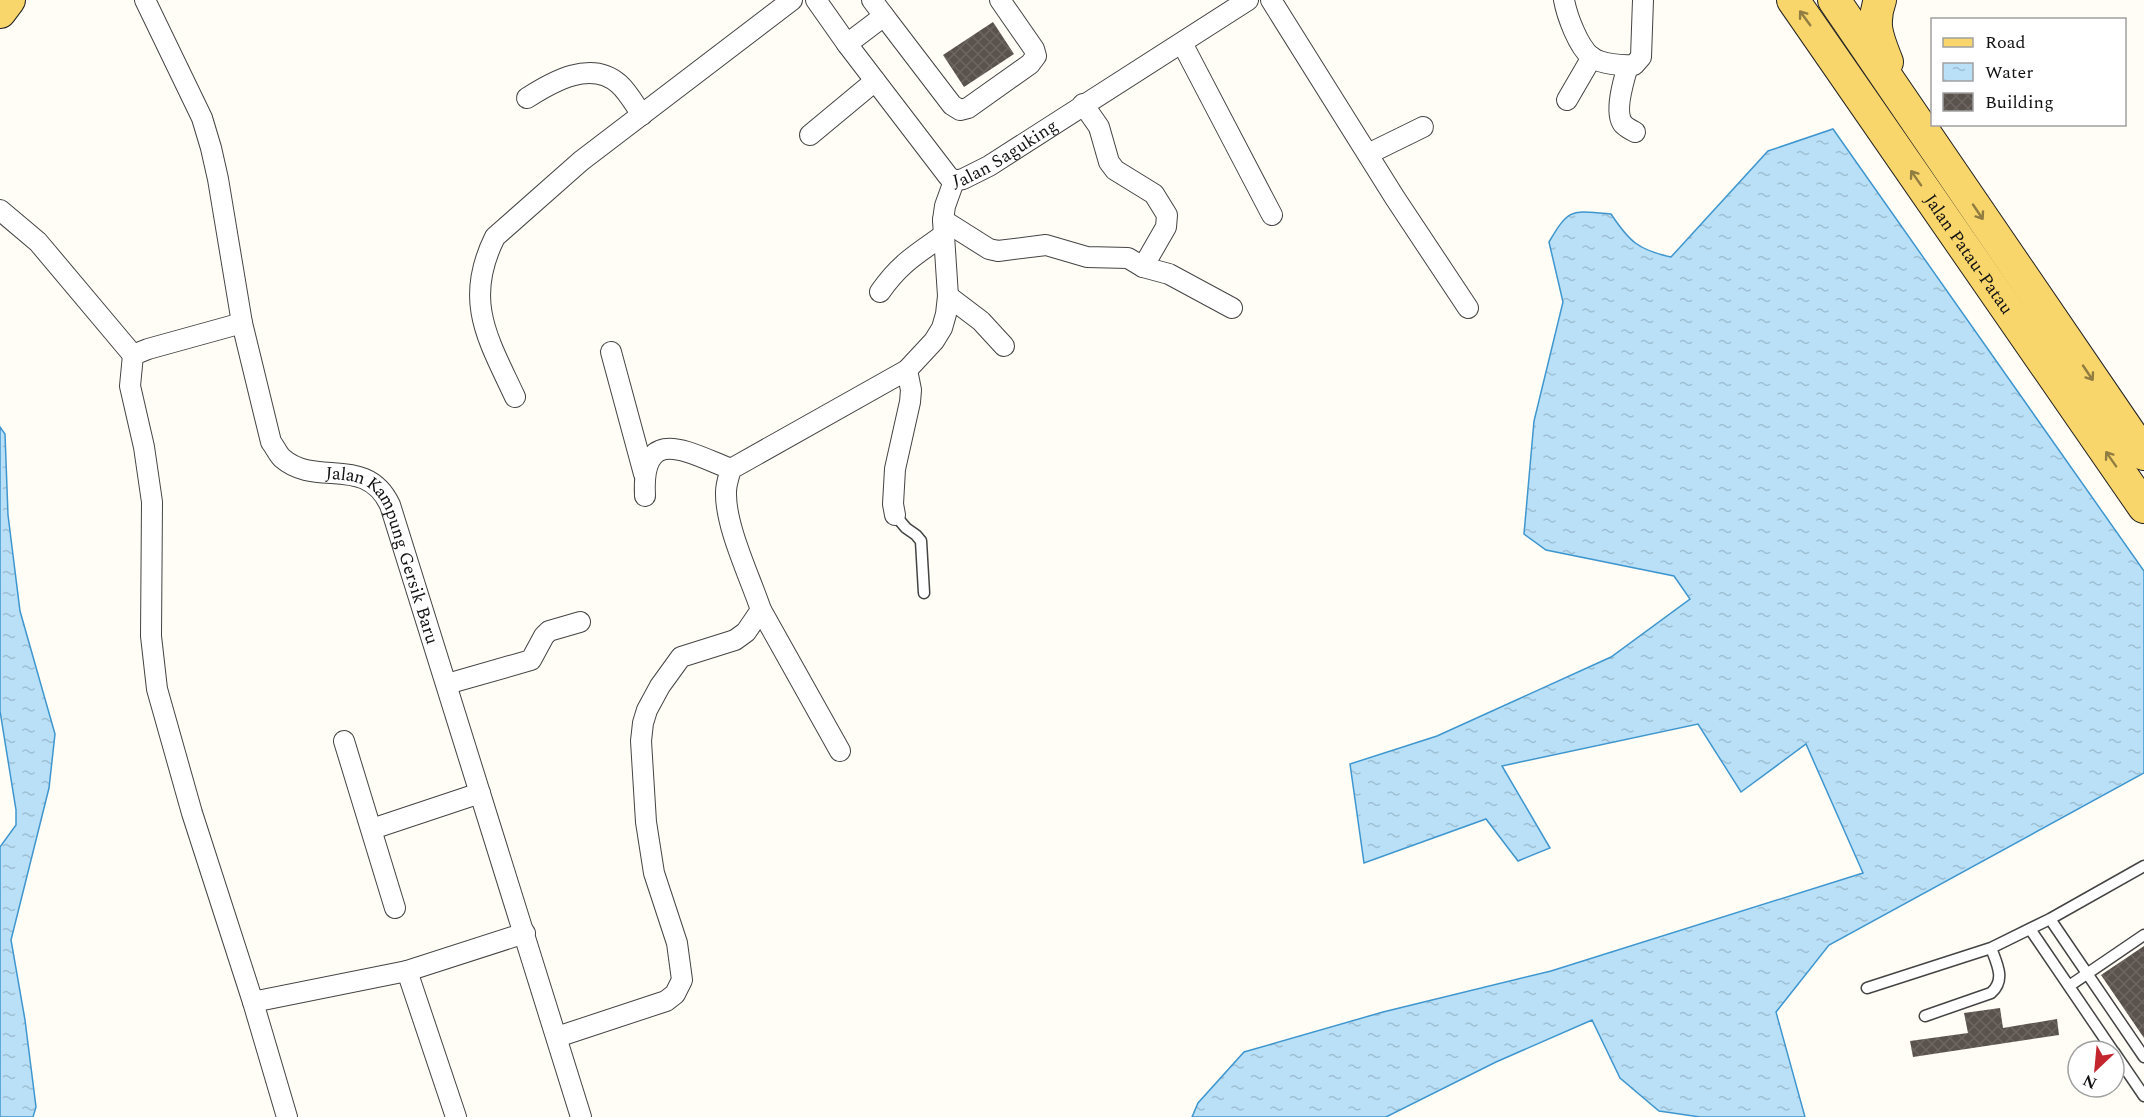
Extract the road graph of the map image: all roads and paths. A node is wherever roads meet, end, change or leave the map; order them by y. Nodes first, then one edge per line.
1 (9, 0) edge
2 (145, 0) edge
3 (792, 0) edge
4 (816, 0) edge
5 (1000, 0) edge
6 (1248, 0) edge
7 (1271, 0) edge
8 (1564, 0) edge
9 (1643, 0) edge
10 (1793, 0) edge
11 (1834, 0) edge
12 (1880, 0) edge
13 (878, 8) edge
14 (0, 12) edge
15 (1182, 43) junction
16 (847, 44) junction
17 (1592, 57) junction
18 (1628, 66) junction
19 (875, 81) junction
20 (1898, 94) junction
21 (527, 98) dead end
22 (1567, 100) dead end
23 (1083, 104) junction
24 (642, 115) junction
25 (1424, 127) dead end
26 (1635, 132) dead end
27 (810, 135) dead end
28 (1368, 154) junction
29 (954, 181) junction
30 (0, 210) edge
31 (1272, 215) dead end
32 (944, 227) junction
33 (1143, 267) junction
34 (880, 292) dead end
35 (948, 296) junction
36 (1232, 308) dead end
37 (1468, 308) dead end
38 (242, 323) junction
39 (1004, 346) dead end
40 (611, 352) dead end
41 (133, 355) junction
42 (907, 370) junction
43 (515, 397) dead end
44 (2144, 454) edge
45 (731, 469) junction
46 (644, 474) junction
47 (645, 496) dead end
48 (2144, 507) edge
49 (895, 514) joint
50 (924, 593) dead end
51 (762, 610) junction
52 (580, 622) dead end
53 (447, 684) junction
54 (344, 741) dead end
55 (840, 751) dead end
56 (480, 793) junction
57 (372, 829) junction
58 (2144, 866) edge
59 (396, 908) dead end
60 (2050, 919) junction
61 (2030, 929) junction
62 (525, 933) junction
63 (2144, 935) edge
64 (1991, 948) junction
65 (407, 971) junction
66 (2088, 974) junction
67 (2069, 986) junction
68 (1867, 988) dead end
69 (253, 1002) junction
70 (1925, 1016) dead end
71 (557, 1037) junction
72 (2105, 1039) edge
73 (2144, 1057) edge
74 (2126, 1070) edge
75 (2144, 1096) edge
76 (287, 1117) edge
77 (456, 1117) edge
78 (581, 1117) edge

1 - 14 main road
2 - 38 street, Jalan Kampung Gersik Baru
3 - 24 street
4 - 16 street, Jalan Saguking
5 - 13 street
6 - 15 street, Jalan Saguking
7 - 28 street
8 - 17 street
9 - 18 street
48 -> 10 main road, Jalan Patau-Patau
11 - 20 main road, Jalan Patau-Patau
12 - 20 main road
13 - 16 street
15 - 23 street, Jalan Saguking
15 - 31 street
16 - 19 street, Jalan Saguking
17 - 18 street
17 - 22 street
18 - 26 street
19 - 27 street
19 - 29 street, Jalan Saguking
20 -> 44 main road, Jalan Patau-Patau
21 - 24 street
23 - 29 street, Jalan Saguking
23 - 33 street
24 - 43 street
25 - 28 street
28 - 37 street
29 - 32 street
30 - 41 street
32 - 33 street
32 - 34 street
32 - 35 street
33 - 36 street
35 - 39 street
35 - 42 street
38 - 41 street
38 - 53 street, Jalan Kampung Gersik Baru
40 - 46 street
41 - 69 street
42 - 45 street
42 - 49 street
45 - 46 street
45 - 51 street
46 - 47 street
49 - 50 lane
51 - 55 street
51 - 71 street
52 - 53 street
53 - 56 street, Jalan Kampung Gersik Baru
54 - 57 street
56 - 57 street
56 - 62 street, Jalan Kampung Gersik Baru
57 - 59 street
58 - 60 lane
60 - 61 lane
60 - 66 lane
61 - 64 lane
61 - 67 lane
62 - 65 street
62 - 71 street, Jalan Kampung Gersik Baru
63 - 66 lane
64 - 68 lane
64 - 70 lane
65 - 69 street
65 - 77 street
66 - 67 lane
66 - 73 lane
67 - 72 lane
69 - 76 street
71 - 78 street, Jalan Kampung Gersik Baru
74 - 75 lane

